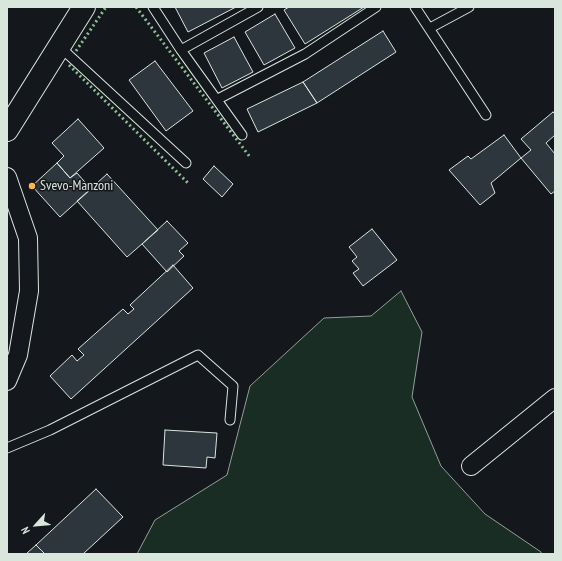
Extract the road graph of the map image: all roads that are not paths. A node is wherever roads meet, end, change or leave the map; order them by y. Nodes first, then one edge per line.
1 (84, 7) edge
2 (153, 7) edge
3 (258, 7) edge
4 (376, 7) edge
5 (415, 7) edge
6 (469, 7) edge
7 (430, 28) junction
8 (60, 46) junction
9 (181, 50) junction
10 (218, 99) junction
11 (486, 115) dead end
12 (7, 130) edge
13 (242, 135) dead end
14 (186, 163) dead end
15 (7, 177) edge
16 (7, 381) edge
17 (555, 398) edge
18 (230, 420) dead end
19 (7, 448) edge
20 (471, 466) dead end

1 - 8 street
2 - 9 lane
3 - 9 lane
4 - 10 lane
5 - 7 lane
6 - 7 lane
7 - 11 lane
8 - 12 street
8 - 14 lane
9 - 10 lane
10 - 13 lane
15 - 16 street
17 - 20 street
18 - 19 lane

